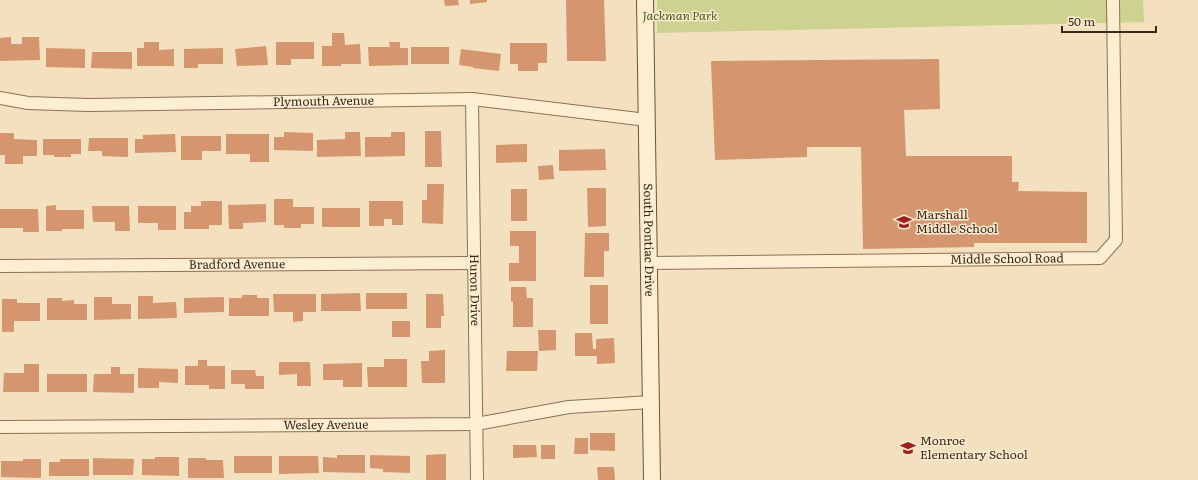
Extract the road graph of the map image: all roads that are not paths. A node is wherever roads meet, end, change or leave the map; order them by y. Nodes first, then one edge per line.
1 (644, 0) edge
2 (1113, 0) edge
3 (0, 98) edge
4 (472, 99) junction
5 (647, 120) junction
6 (473, 263) junction
7 (649, 263) junction
8 (0, 266) edge
9 (651, 402) junction
10 (476, 424) junction
11 (0, 427) edge
12 (476, 480) edge
13 (652, 480) edge

1 - 5 street, South Pontiac Drive
2 - 7 street, Middle School Road
3 - 4 street, Plymouth Avenue
4 - 5 street, Plymouth Avenue
4 - 6 street, Huron Drive
5 - 7 street, South Pontiac Drive
6 - 8 street, Bradford Avenue
6 - 10 street, Huron Drive
7 - 9 street, South Pontiac Drive
9 - 10 street, Wesley Avenue
9 - 13 street, South Pontiac Drive
10 - 11 street, Wesley Avenue
10 - 12 street, Huron Drive

